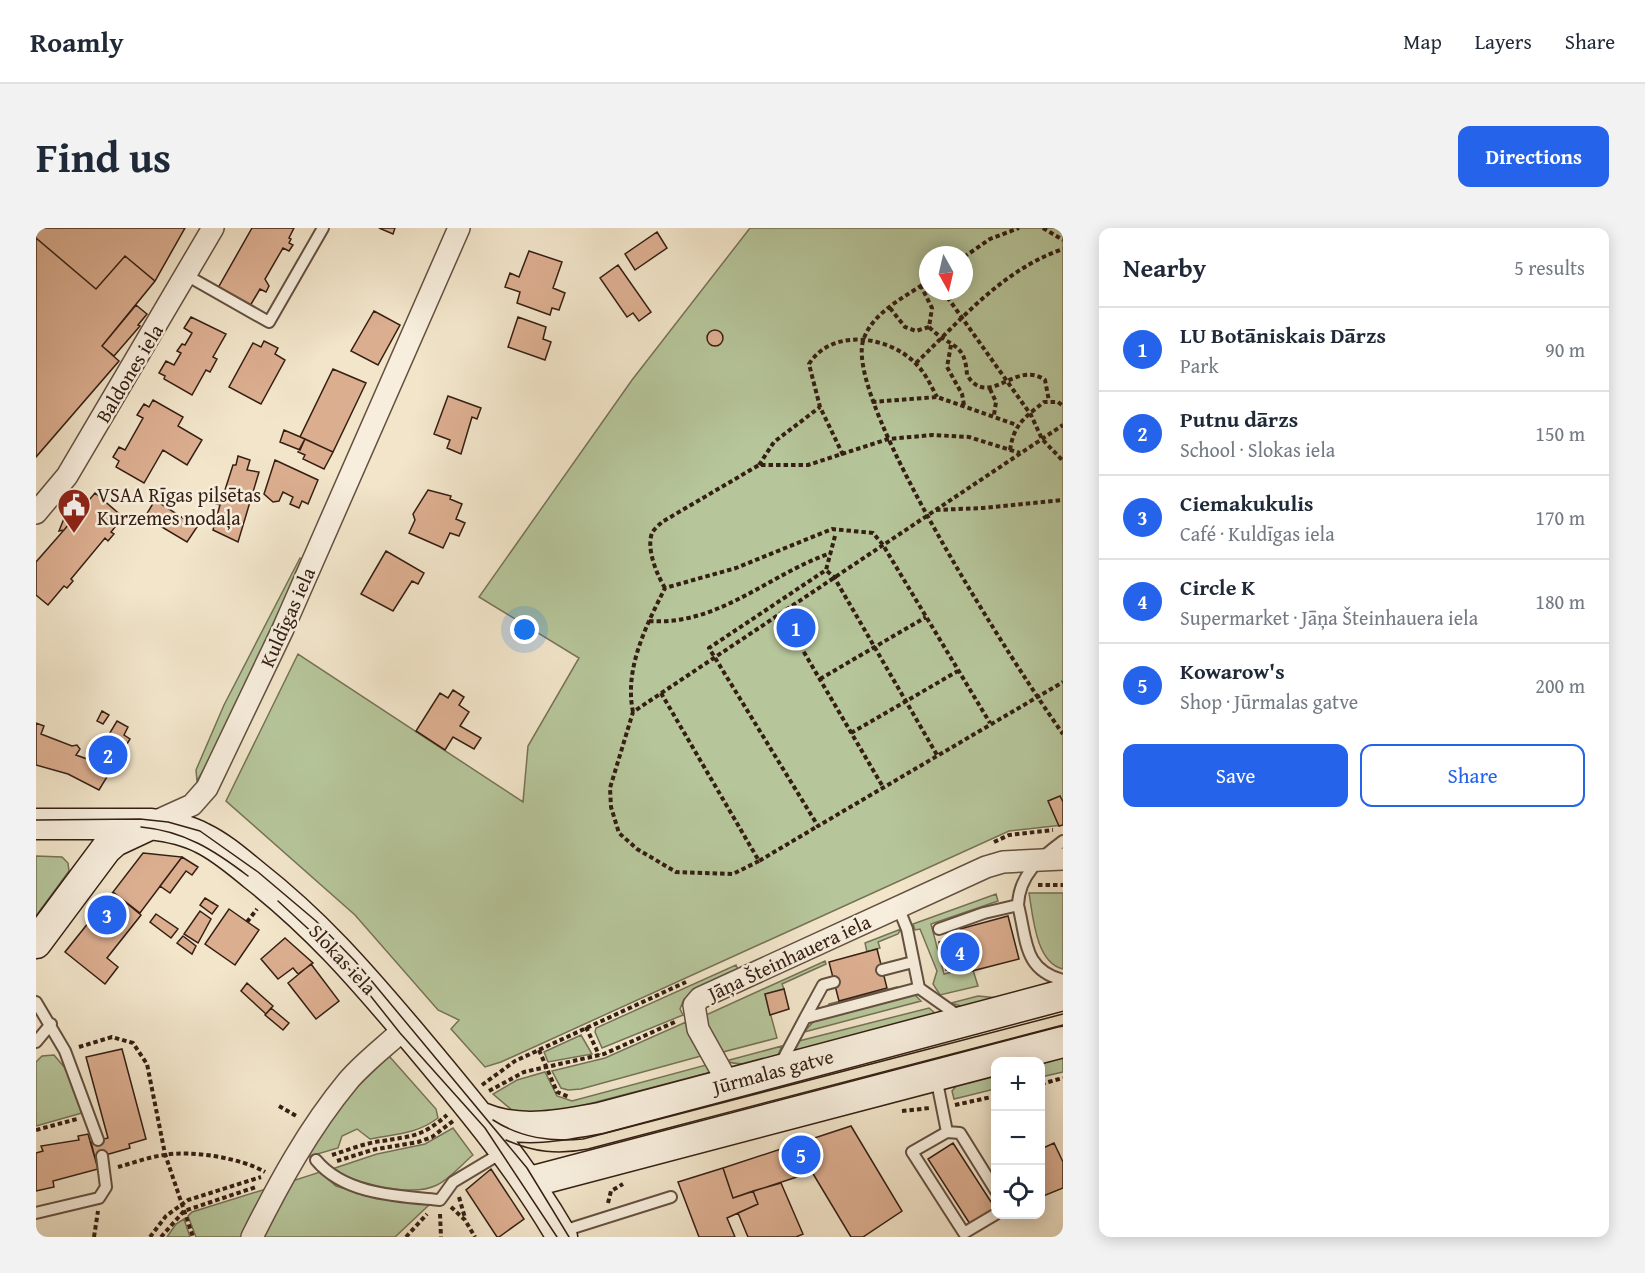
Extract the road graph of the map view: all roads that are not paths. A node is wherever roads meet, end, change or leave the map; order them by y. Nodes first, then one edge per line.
1 (213, 228) edge
2 (323, 228) edge
3 (459, 228) edge
4 (186, 276) junction
5 (36, 513) edge
6 (36, 824) edge
7 (150, 824) junction
8 (1063, 841) edge
9 (1063, 859) edge
10 (1037, 861) junction
11 (1018, 905) junction
12 (898, 907) junction
13 (939, 929) dead end
14 (36, 943) edge
15 (913, 962) junction
16 (882, 970) dead end
17 (1063, 980) edge
18 (834, 982) dead end
19 (919, 988) junction
20 (1063, 995) edge
21 (36, 1002) edge
22 (805, 1018) junction
23 (966, 1021) junction
24 (51, 1024) junction
25 (405, 1028) junction
26 (36, 1042) edge
27 (1063, 1042) edge
28 (778, 1070) junction
29 (936, 1075) junction
30 (728, 1083) junction
31 (482, 1118) junction
32 (947, 1132) junction
33 (98, 1140) dead end
34 (506, 1150) junction
35 (102, 1156) dead end
36 (316, 1160) dead end
37 (530, 1182) junction
38 (991, 1183) edge
39 (671, 1197) dead end
40 (36, 1213) edge
41 (991, 1217) edge
42 (561, 1235) edge
43 (252, 1237) edge

1 - 4 street, Baldones iela
2 - 4 lane
3 - 7 street, Kuldīgas iela
4 - 5 street, Baldones iela
6 - 7 main road, Slokas iela
7 - 14 main road, Kuldīgas iela
7 - 25 main road, Slokas iela
8 - 10 lane
9 - 10 street, Jāņa Šteinhauera iela
10 - 11 lane
10 - 12 street, Jāņa Šteinhauera iela
11 - 13 lane
11 - 17 lane
12 - 15 lane
12 - 30 street, Jāņa Šteinhauera iela
15 - 16 lane
15 - 19 lane
18 - 22 lane
19 - 22 lane
19 - 23 lane
20 - 23 main road, Jūrmalas gatve
21 - 24 lane
22 - 28 lane
23 - 28 main road, Jūrmalas gatve
24 - 26 lane
24 - 33 lane
25 - 31 main road, Slokas iela
25 - 43 street
27 - 29 main road
28 - 30 main road, Jūrmalas gatve
29 - 32 lane
29 - 37 main road
30 - 31 main road, Jūrmalas gatve
31 - 34 main road, Slokas iela
32 - 38 lane
32 - 41 lane
34 - 36 lane
34 - 37 main road, Slokas iela
35 - 40 lane
37 - 42 main road, Slokas iela
39 - 42 lane

